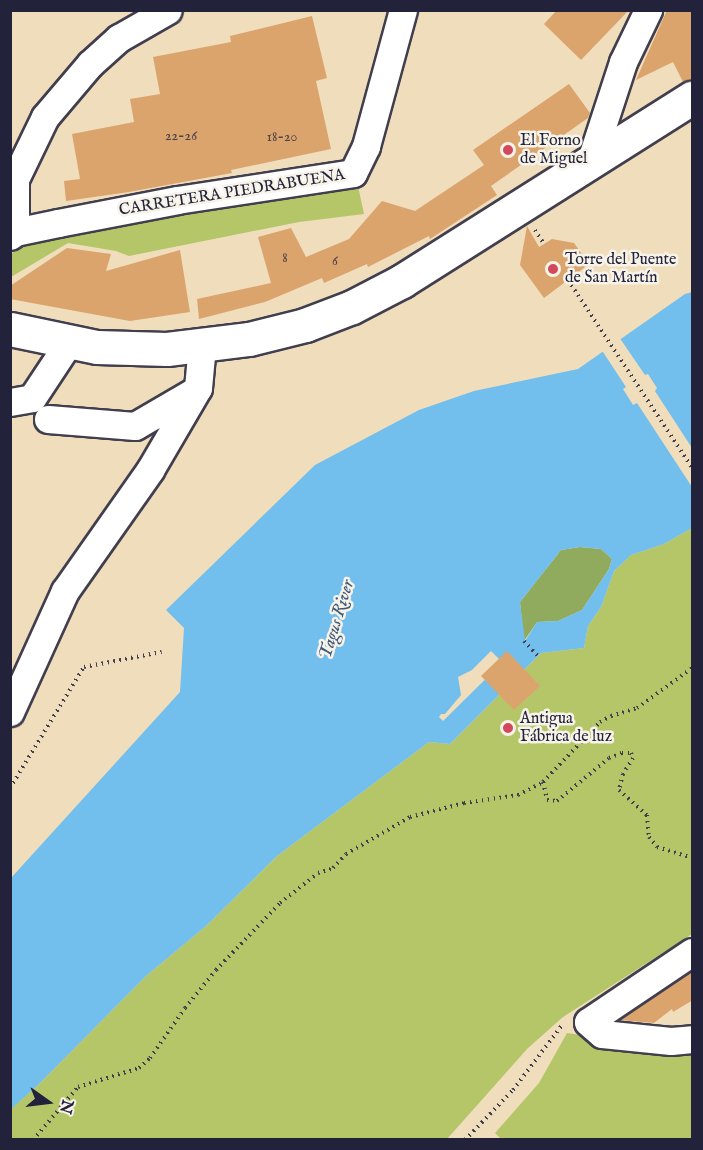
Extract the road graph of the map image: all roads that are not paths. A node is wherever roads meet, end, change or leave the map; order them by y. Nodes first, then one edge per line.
1 (168, 10) edge
2 (403, 10) edge
3 (648, 10) edge
4 (693, 98) edge
5 (591, 159) junction
6 (13, 234) edge
7 (10, 329) edge
8 (69, 342) junction
9 (202, 345) junction
10 (198, 388) junction
11 (11, 402) edge
12 (48, 419) dead end
13 (10, 712) edge
14 (693, 952) edge
15 (693, 1039) edge

1 - 6 street, CARRETERA PIEDRABUENA
2 - 6 street, CARRETERA PIEDRABUENA
3 - 5 street
4 - 5 main road
5 - 9 main road
7 - 8 main road
8 - 9 main road
8 - 11 street
9 - 10 street
10 - 12 street
10 - 13 street
14 - 15 street

